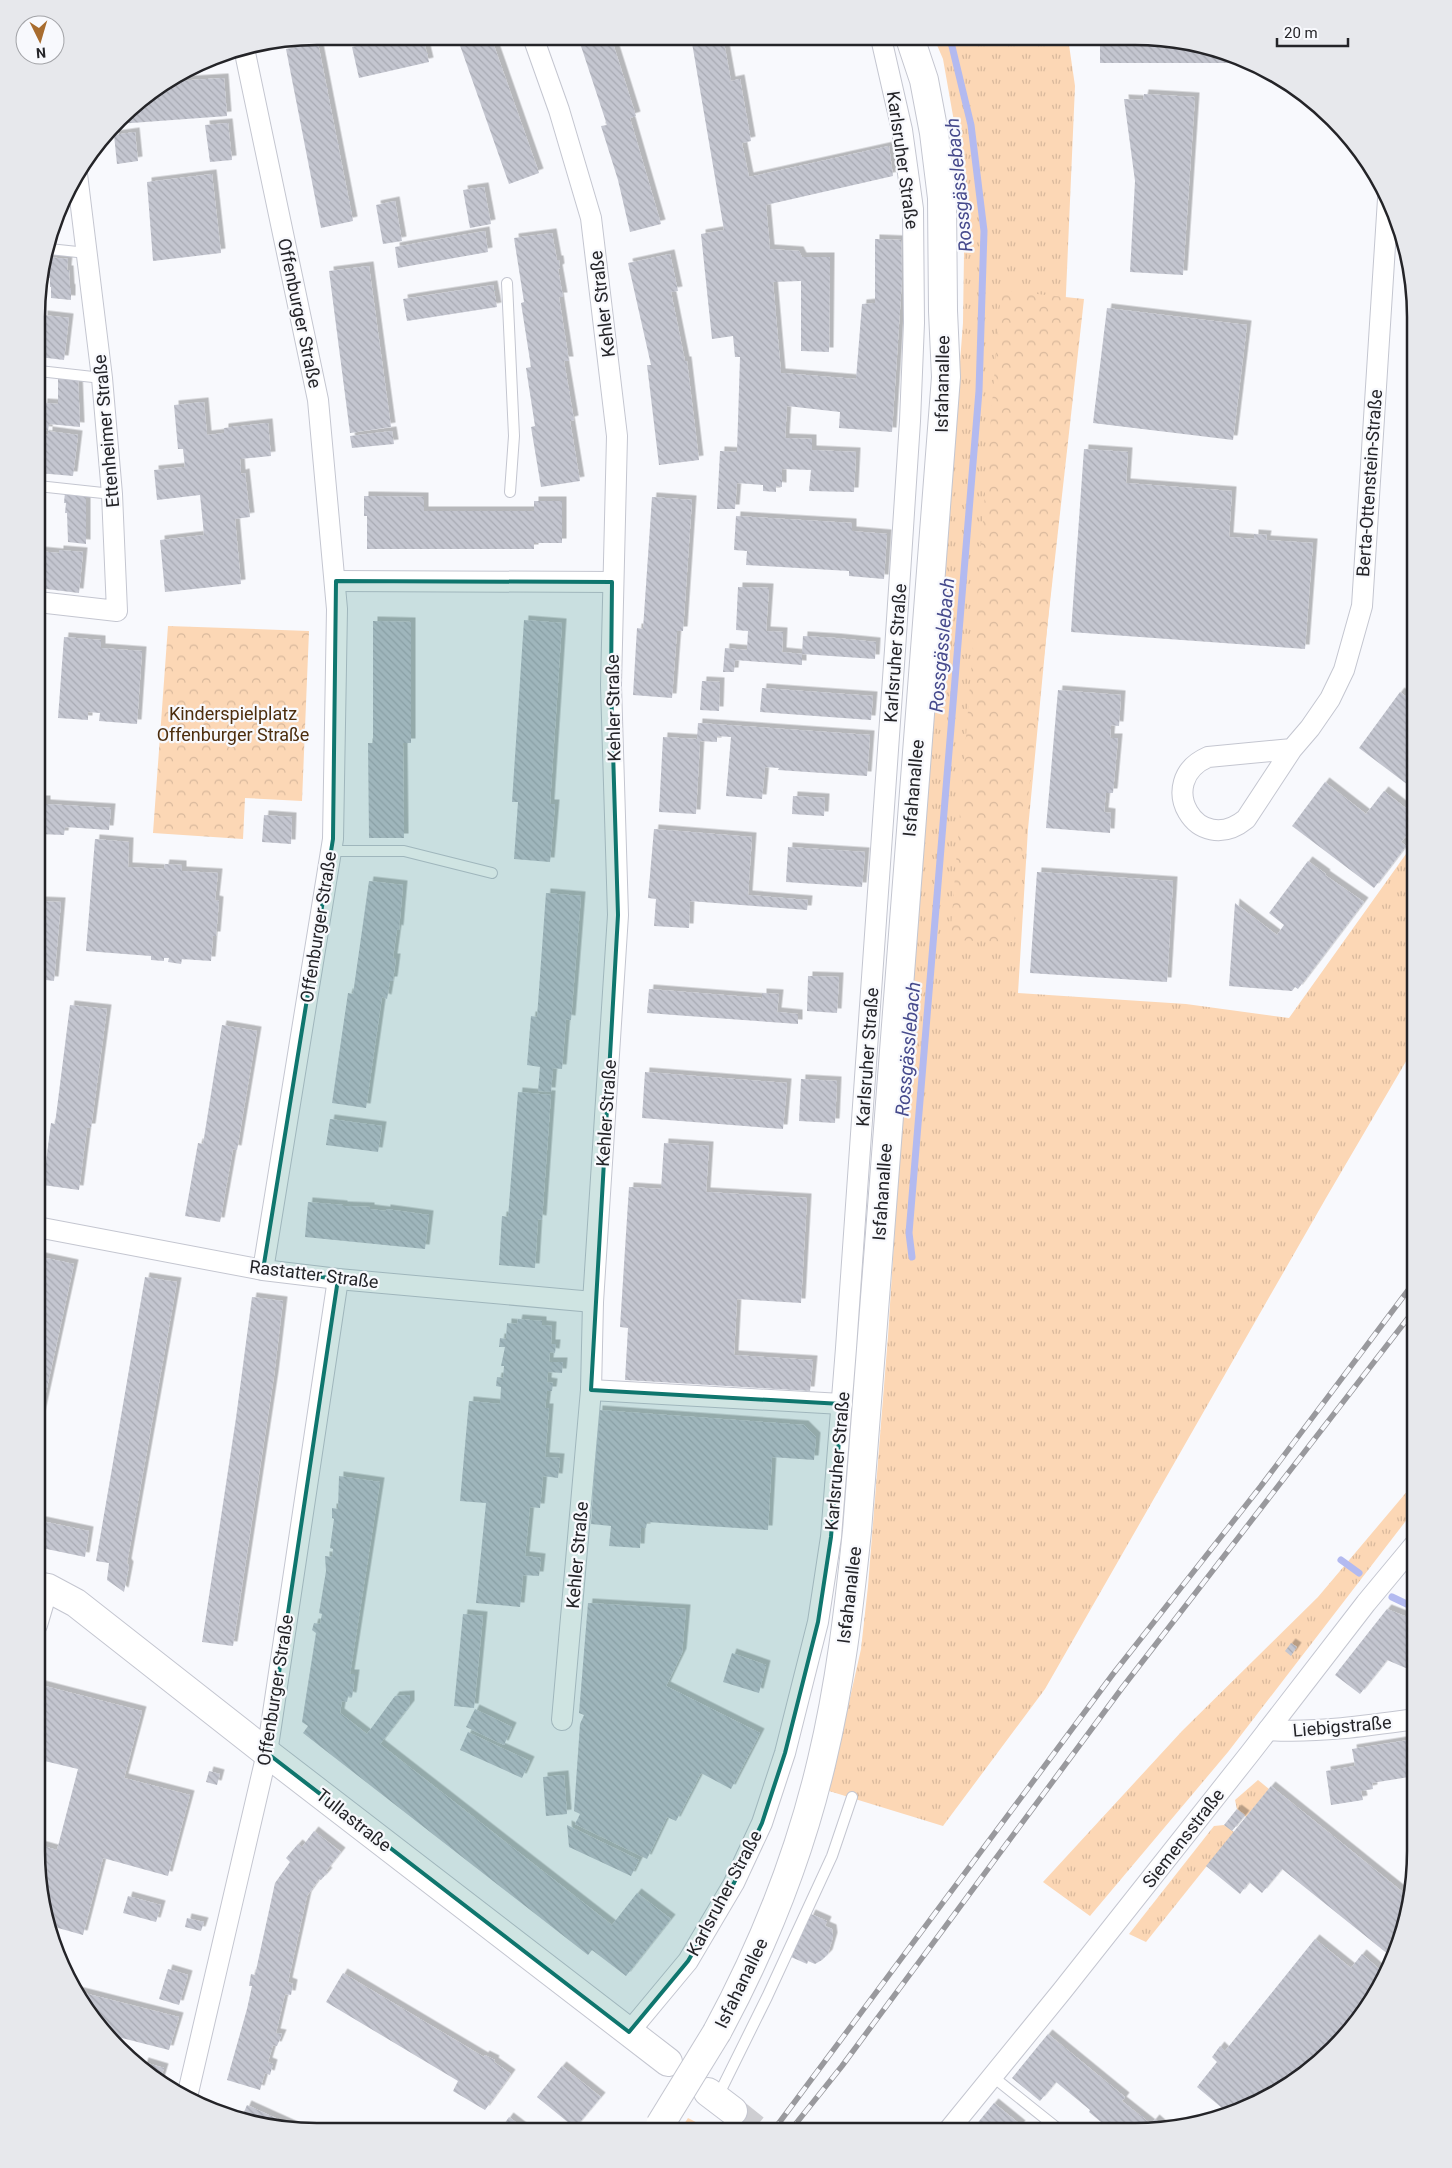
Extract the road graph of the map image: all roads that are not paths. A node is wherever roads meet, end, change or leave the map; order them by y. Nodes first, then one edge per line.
1 (536, 45) edge
2 (883, 45) edge
3 (912, 45) edge
4 (245, 54) edge
5 (79, 186) edge
6 (1387, 215) edge
7 (53, 249) edge
8 (87, 253) junction
9 (507, 283) dead end
10 (45, 372) edge
11 (102, 378) junction
12 (45, 487) edge
13 (510, 492) dead end
14 (112, 494) junction
15 (336, 581) junction
16 (612, 582) junction
17 (45, 603) edge
18 (1292, 748) junction
19 (331, 851) junction
20 (492, 873) dead end
21 (45, 1229) edge
22 (263, 1270) junction
23 (338, 1279) junction
24 (593, 1302) junction
25 (592, 1390) junction
26 (842, 1404) junction
27 (1407, 1554) edge
28 (45, 1588) edge
29 (562, 1720) dead end
30 (1407, 1720) edge
31 (1268, 1730) junction
32 (267, 1753) junction
33 (852, 1797) dead end
34 (629, 2032) junction
35 (668, 2062) dead end
36 (992, 2076) junction
37 (188, 2091) edge
38 (719, 2101) dead end
39 (661, 2123) edge
40 (954, 2123) edge
41 (1051, 2123) edge

1 - 16 street, Kehler Straße
2 - 26 street, Karlsruher Straße
3 - 39 main road, Isfahanallee, bridge
4 - 15 street, Offenburger Straße
5 - 8 street, Ettenheimer Straße
6 - 18 street, Berta-Ottenstein-Straße
7 - 8 lane
8 - 11 street, Ettenheimer Straße
9 - 13 lane
10 - 11 lane
11 - 14 street, Ettenheimer Straße
12 - 14 lane
14 - 17 street, Ettenheimer Straße
15 - 16 street
15 - 19 street, Offenburger Straße
16 - 24 street, Kehler Straße
18 - 18 street, Berta-Ottenstein-Straße
19 - 20 lane
19 - 22 street, Offenburger Straße
21 - 22 street, Rastatter Straße
22 - 23 street, Rastatter Straße
23 - 24 street, Rastatter Straße
23 - 32 street, Offenburger Straße
24 - 25 street, Kehler Straße
25 - 26 street
25 - 29 street, Kehler Straße
26 - 34 street, Karlsruher Straße
27 - 31 street, Siemensstraße
28 - 32 main road, Tullastraße
30 - 31 street, Liebigstraße
31 - 36 street, Siemensstraße
32 - 34 main road, Tullastraße
32 - 37 street, Offenburger Straße
33 - 38 lane
34 - 35 main road, Tullastraße
36 - 40 street, Siemensstraße
36 - 41 lane

